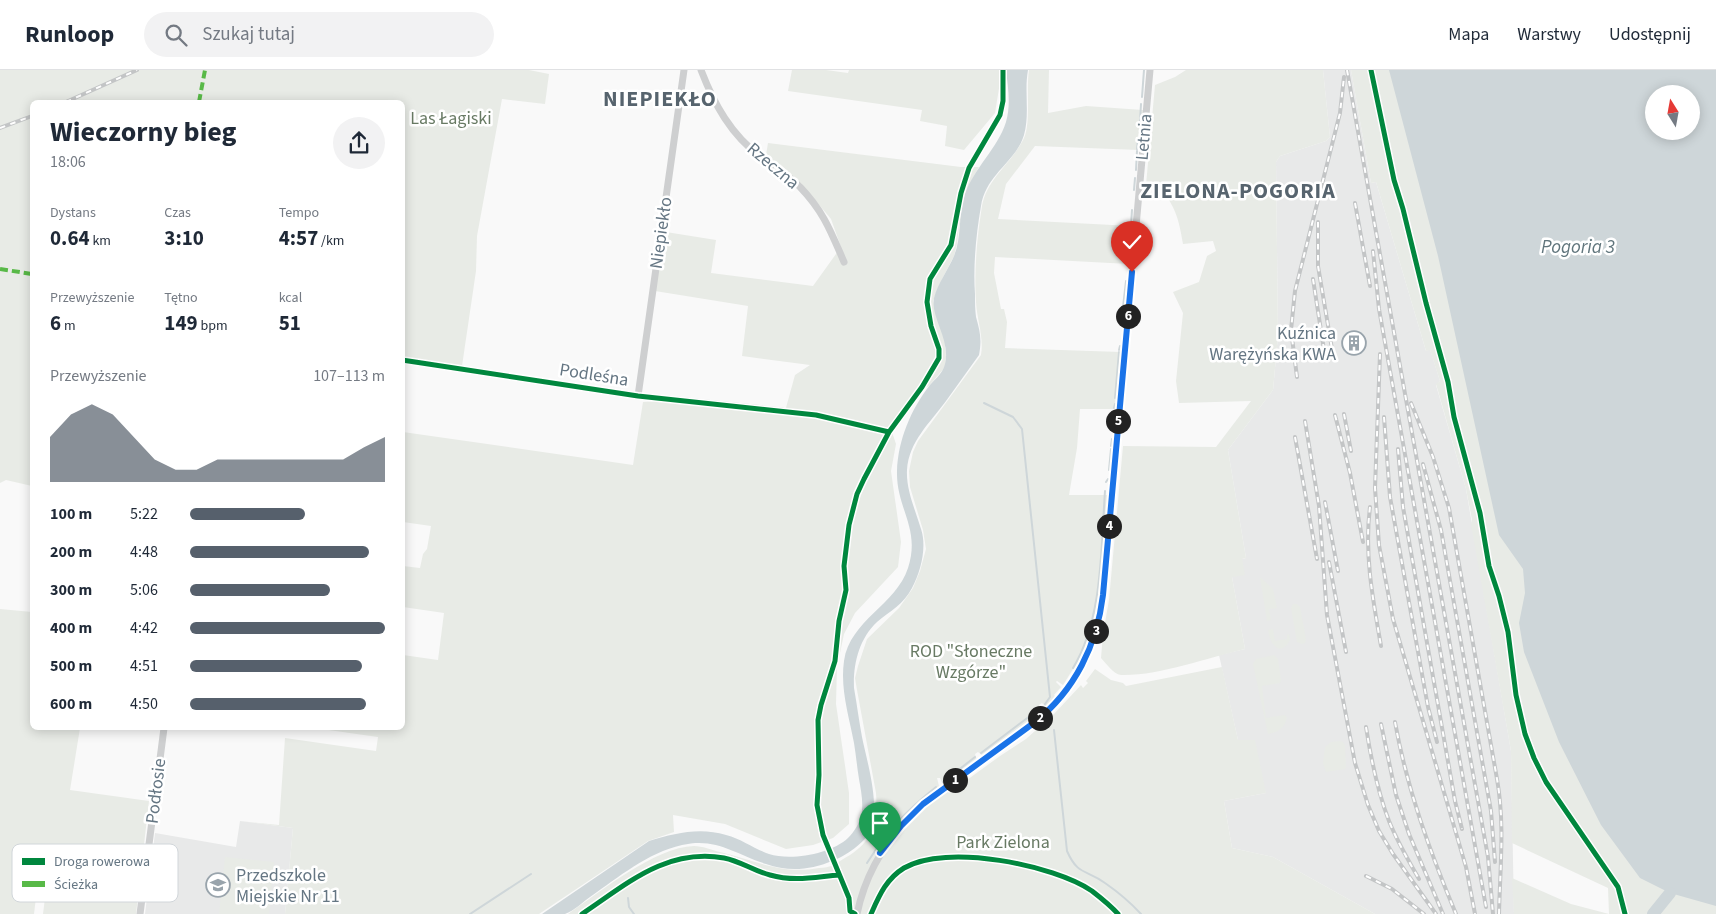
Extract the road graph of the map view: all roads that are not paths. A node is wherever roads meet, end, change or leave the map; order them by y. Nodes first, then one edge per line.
1 (684, 70) edge
2 (701, 70) edge
3 (1150, 70) edge
4 (844, 262) dead end
5 (405, 360) edge
6 (638, 396) junction
7 (782, 411) dead end
8 (164, 730) edge
9 (149, 844) edge
10 (856, 914) edge

1 - 6 street, Niepiekło
2 - 4 street, Rzeczna
3 - 10 street, Letnia
5 - 6 street, Podleśna
6 - 7 street, Podleśna
8 - 9 street, Podłosie

